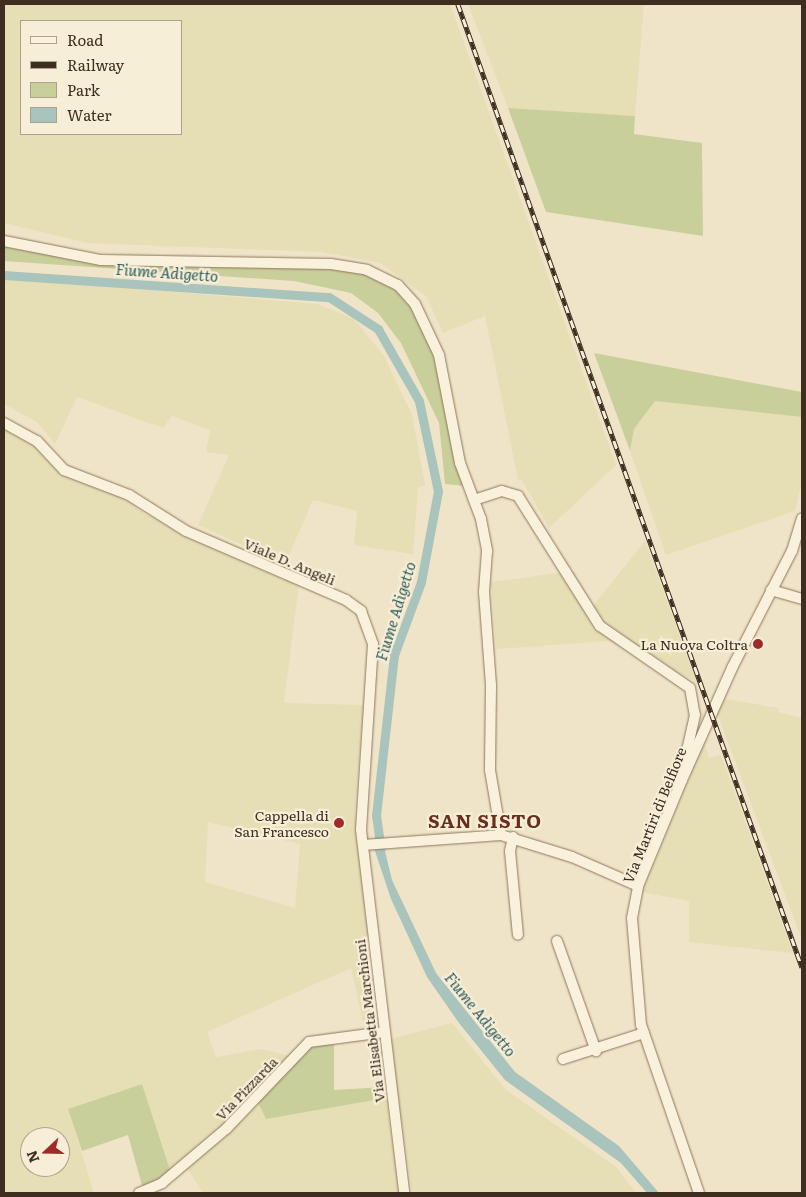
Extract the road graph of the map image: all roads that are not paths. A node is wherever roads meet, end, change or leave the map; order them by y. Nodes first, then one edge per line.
1 (4, 241) edge
2 (4, 423) edge
3 (474, 500) junction
4 (802, 519) edge
5 (771, 590) junction
6 (802, 599) edge
7 (682, 780) junction
8 (501, 835) junction
9 (513, 837) junction
10 (367, 844) junction
11 (638, 886) junction
12 (518, 935) dead end
13 (557, 941) dead end
14 (384, 1032) junction
15 (644, 1033) junction
16 (596, 1050) junction
17 (563, 1059) dead end
18 (139, 1193) edge
19 (404, 1193) edge
20 (699, 1193) edge

1 - 3 street
2 - 10 street, Viale D. Angeli
3 - 7 street
3 - 8 street
4 - 5 street, Via Martiri di Belfiore
5 - 6 street
5 - 7 street, Via Martiri di Belfiore
7 - 11 street, Via Martiri di Belfiore
8 - 9 street
8 - 10 street
9 - 11 street
9 - 12 street
10 - 14 street, Via Elisabetta Marchioni
11 - 15 street, Via Martiri di Belfiore
13 - 16 street
14 - 18 street, Via Pizzarda
14 - 19 street, Via Elisabetta Marchioni
15 - 16 street
15 - 20 street, Via Martiri di Belfiore
16 - 17 street

